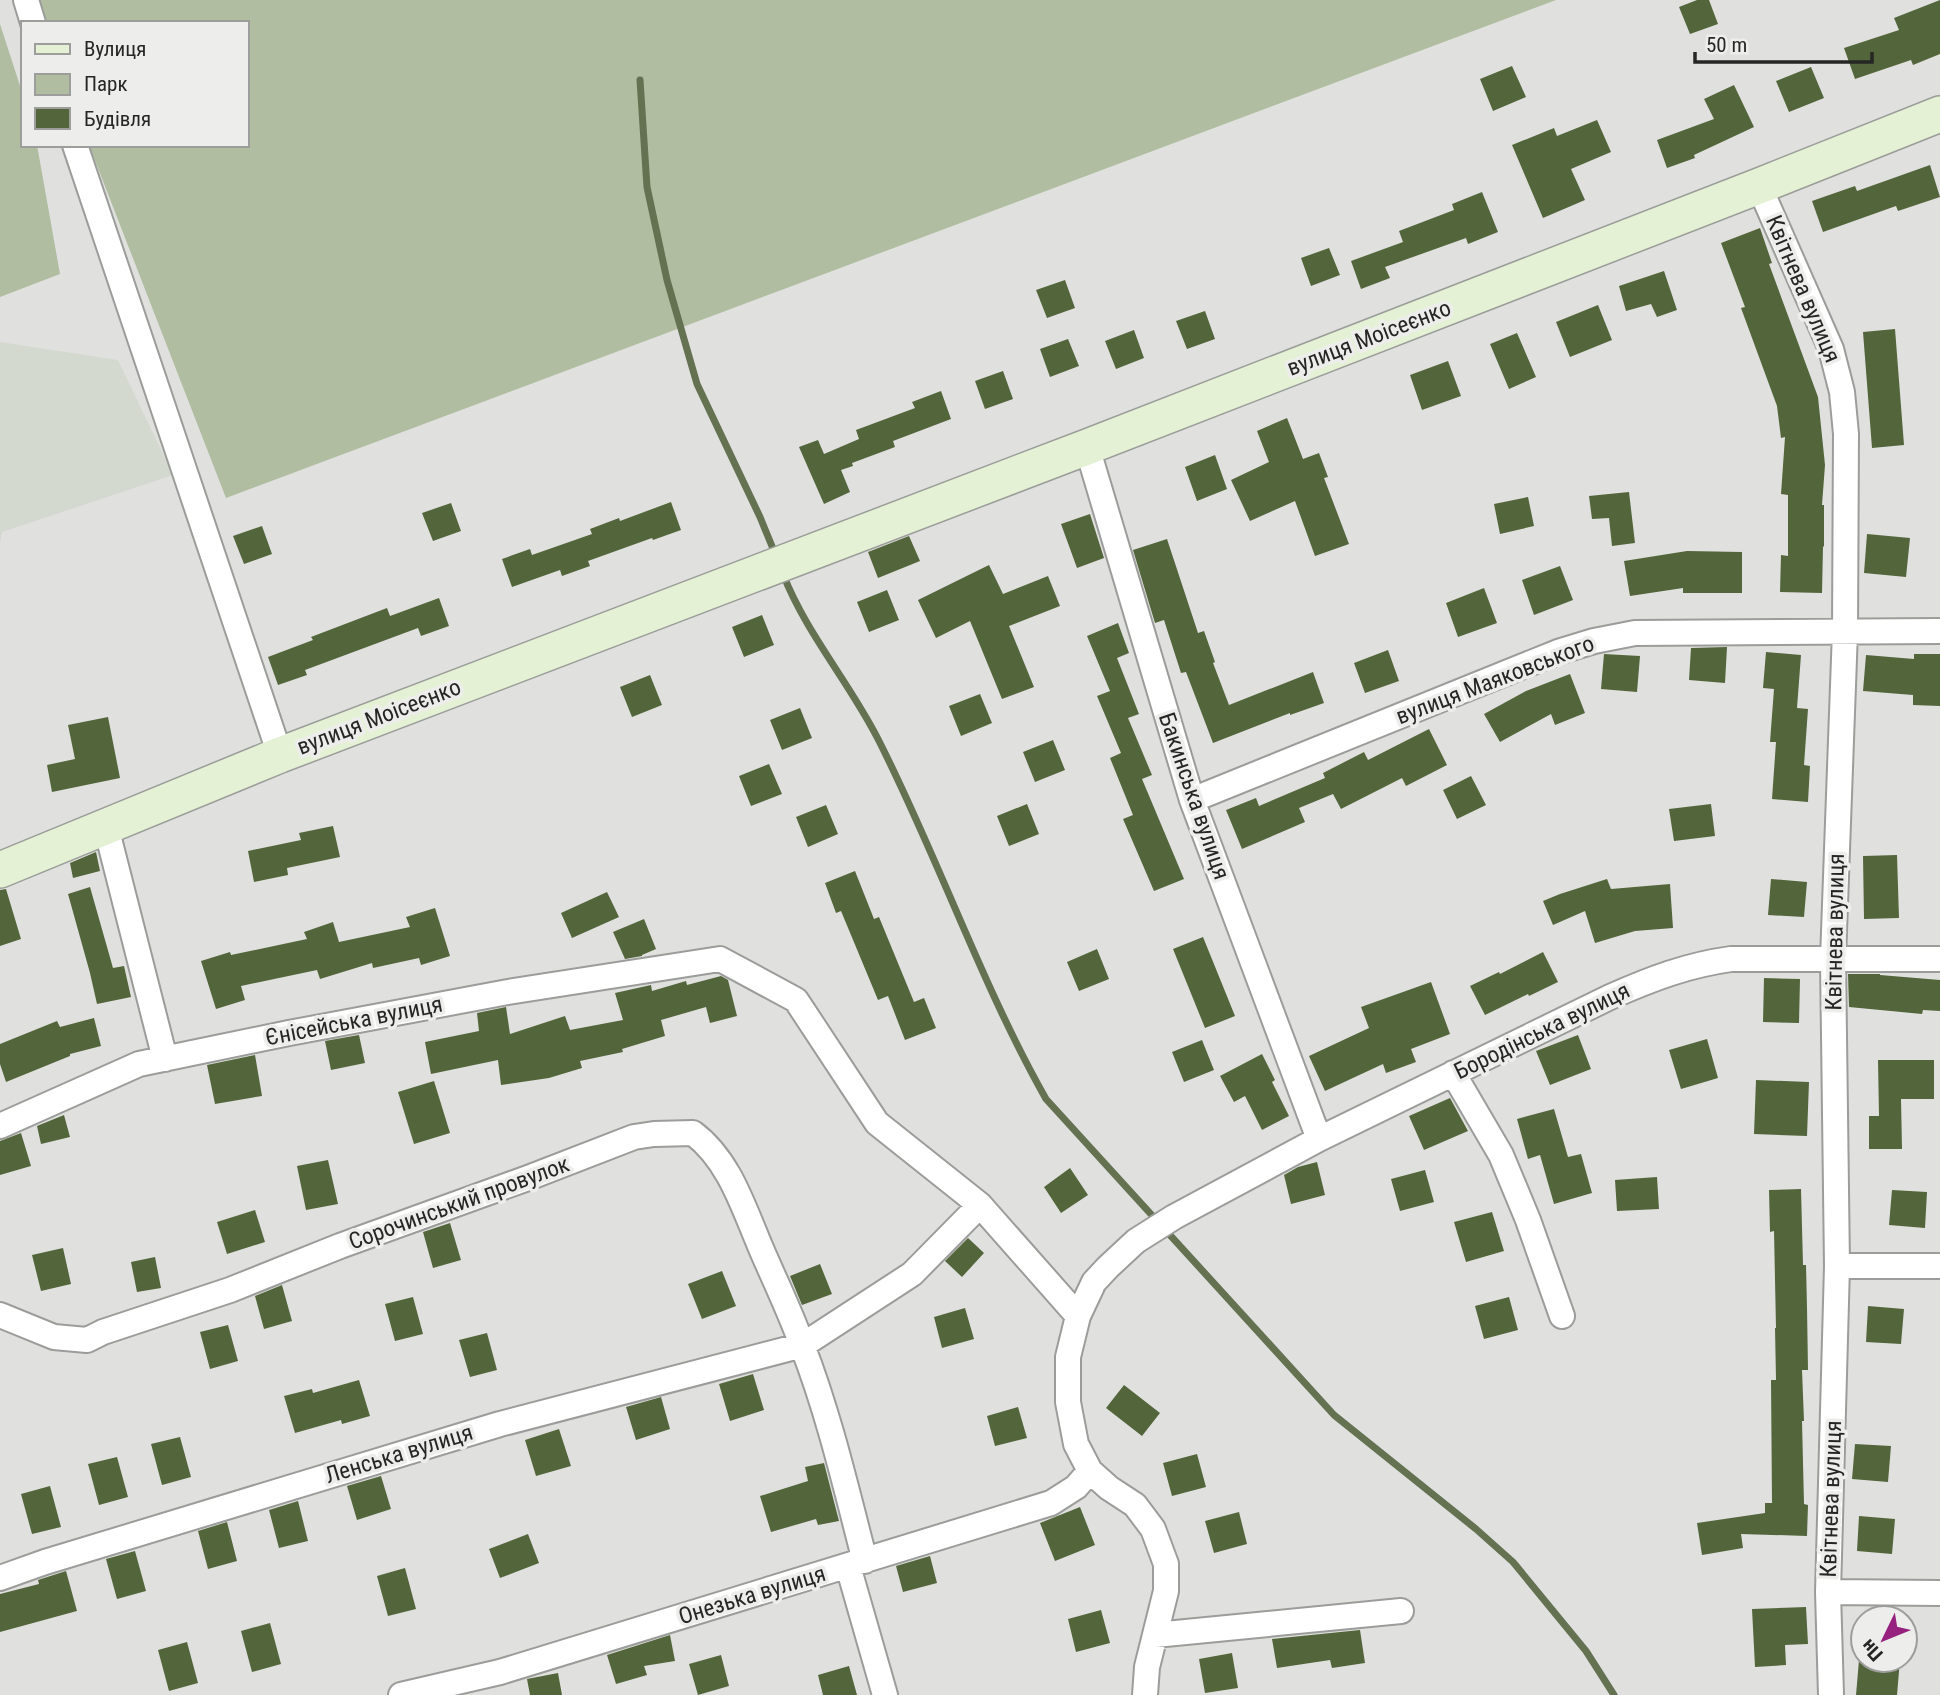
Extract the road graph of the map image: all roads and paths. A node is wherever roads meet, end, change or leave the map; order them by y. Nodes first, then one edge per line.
1 (26, 0) edge
2 (32, 21) edge
3 (1940, 114) edge
4 (76, 147) edge
5 (1759, 186) junction
6 (1087, 447) junction
7 (1845, 631) junction
8 (1940, 631) edge
9 (280, 755) junction
10 (1192, 800) junction
11 (106, 827) junction
12 (0, 870) edge
13 (1833, 958) junction
14 (1940, 958) edge
15 (165, 1059) junction
16 (1453, 1073) junction
17 (0, 1126) edge
18 (1320, 1139) junction
19 (980, 1205) junction
20 (1837, 1266) junction
21 (1940, 1266) edge
22 (0, 1315) edge
23 (1078, 1316) junction
24 (1562, 1316) dead end
25 (803, 1345) junction
26 (1090, 1471) junction
27 (856, 1563) junction
28 (0, 1578) edge
29 (1828, 1592) junction
30 (1940, 1593) edge
31 (1401, 1611) dead end
32 (1155, 1635) junction
33 (500, 1684) edge
34 (401, 1695) edge
35 (885, 1695) edge
36 (1144, 1695) edge
37 (1831, 1695) edge

1 - 2 street
3 - 5 street, вулиця Моісеєнко
4 - 9 street
5 - 6 street, вулиця Моісеєнко
5 - 7 street, Квітнева вулиця
6 - 9 street, вулиця Моісеєнко
6 - 10 street, Бакинська вулиця
7 - 8 street, вулиця Маяковського
7 - 10 street, вулиця Маяковського
7 - 13 street, Квітнева вулиця
9 - 11 street, вулиця Моісеєнко
10 - 18 street, Бакинська вулиця
11 - 12 street, вулиця Моісеєнко
11 - 15 street
13 - 14 street, Бородінська вулиця
13 - 16 street, Бородінська вулиця
13 - 20 street, Квітнева вулиця
15 - 17 street, Єнісейська вулиця
15 - 19 street, Єнісейська вулиця
16 - 18 street, Бородінська вулиця
16 - 24 street
18 - 23 street, Бородінська вулиця
19 - 23 street
19 - 25 street, Ленська вулиця
20 - 21 street
20 - 29 street, Квітнева вулиця
22 - 25 street, Сорочинський провулок
23 - 26 street, Бородінська вулиця
25 - 27 street
25 - 28 street, Ленська вулиця
26 - 27 street, Онезька вулиця
26 - 32 street
27 - 33 street, Онезька вулиця
27 - 35 street
29 - 30 street
29 - 37 street, Квітнева вулиця
31 - 32 street
32 - 36 street
33 - 34 street, Онезька вулиця

